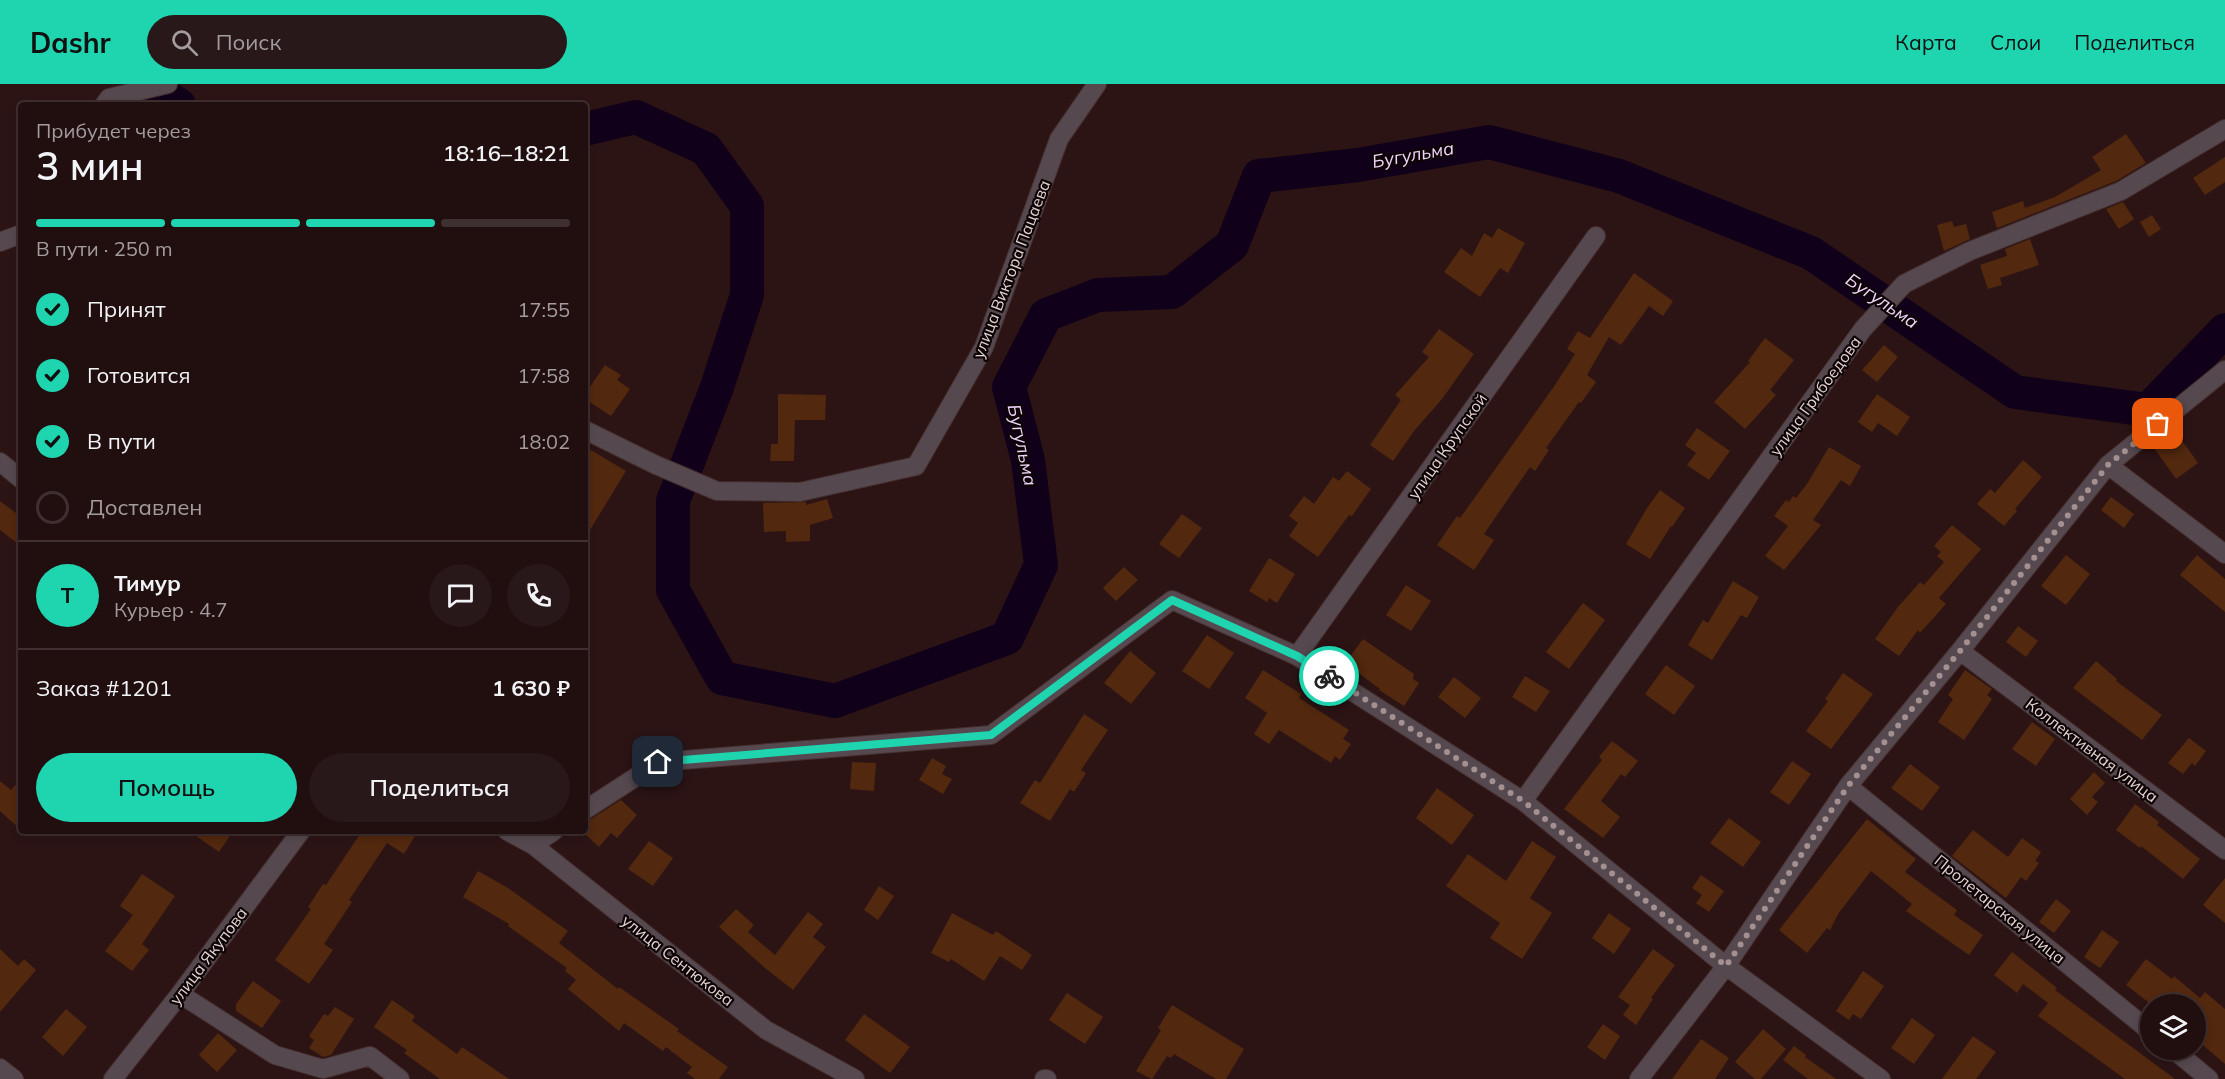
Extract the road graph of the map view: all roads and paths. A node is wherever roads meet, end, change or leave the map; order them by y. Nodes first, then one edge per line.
1 (168, 84) edge
2 (1096, 84) edge
3 (106, 102) edge
4 (2225, 129) edge
5 (18, 235) edge
6 (1596, 236) dead end
7 (0, 242) edge
8 (2225, 370) edge
9 (588, 431) edge
10 (0, 462) edge
11 (2108, 465) junction
12 (18, 477) edge
13 (2225, 554) edge
14 (1960, 651) junction
15 (1297, 656) junction
16 (1848, 786) junction
17 (1523, 801) junction
18 (588, 808) edge
19 (299, 834) edge
20 (513, 834) edge
21 (550, 834) edge
22 (533, 845) junction
23 (2225, 850) edge
24 (1726, 966) junction
25 (180, 994) junction
26 (2140, 1023) edge
27 (2186, 1060) edge
28 (0, 1068) edge
29 (14, 1079) edge
30 (112, 1079) edge
31 (400, 1079) edge
32 (855, 1079) edge
33 (1639, 1079) edge
34 (1881, 1079) edge
35 (2209, 1079) edge

1 - 3 street
2 - 9 street, улица Виктора Пацаева
4 - 17 street, улица Грибоедова
5 - 7 street
6 - 15 street, улица Крупской
8 - 11 street
10 - 12 street
11 - 13 street
11 - 14 street
14 - 16 street
14 - 23 street, Коллективная улица
15 - 17 street
15 - 18 street
16 - 24 street
16 - 26 street, Пролетарская улица
17 - 24 street
19 - 25 street, улица Якупова
20 - 22 street, улица Сентюкова
21 - 22 street
22 - 32 street, улица Сентюкова
24 - 33 street
24 - 34 street
25 - 30 street, улица Якупова
25 - 31 street
27 - 35 street
28 - 29 street

